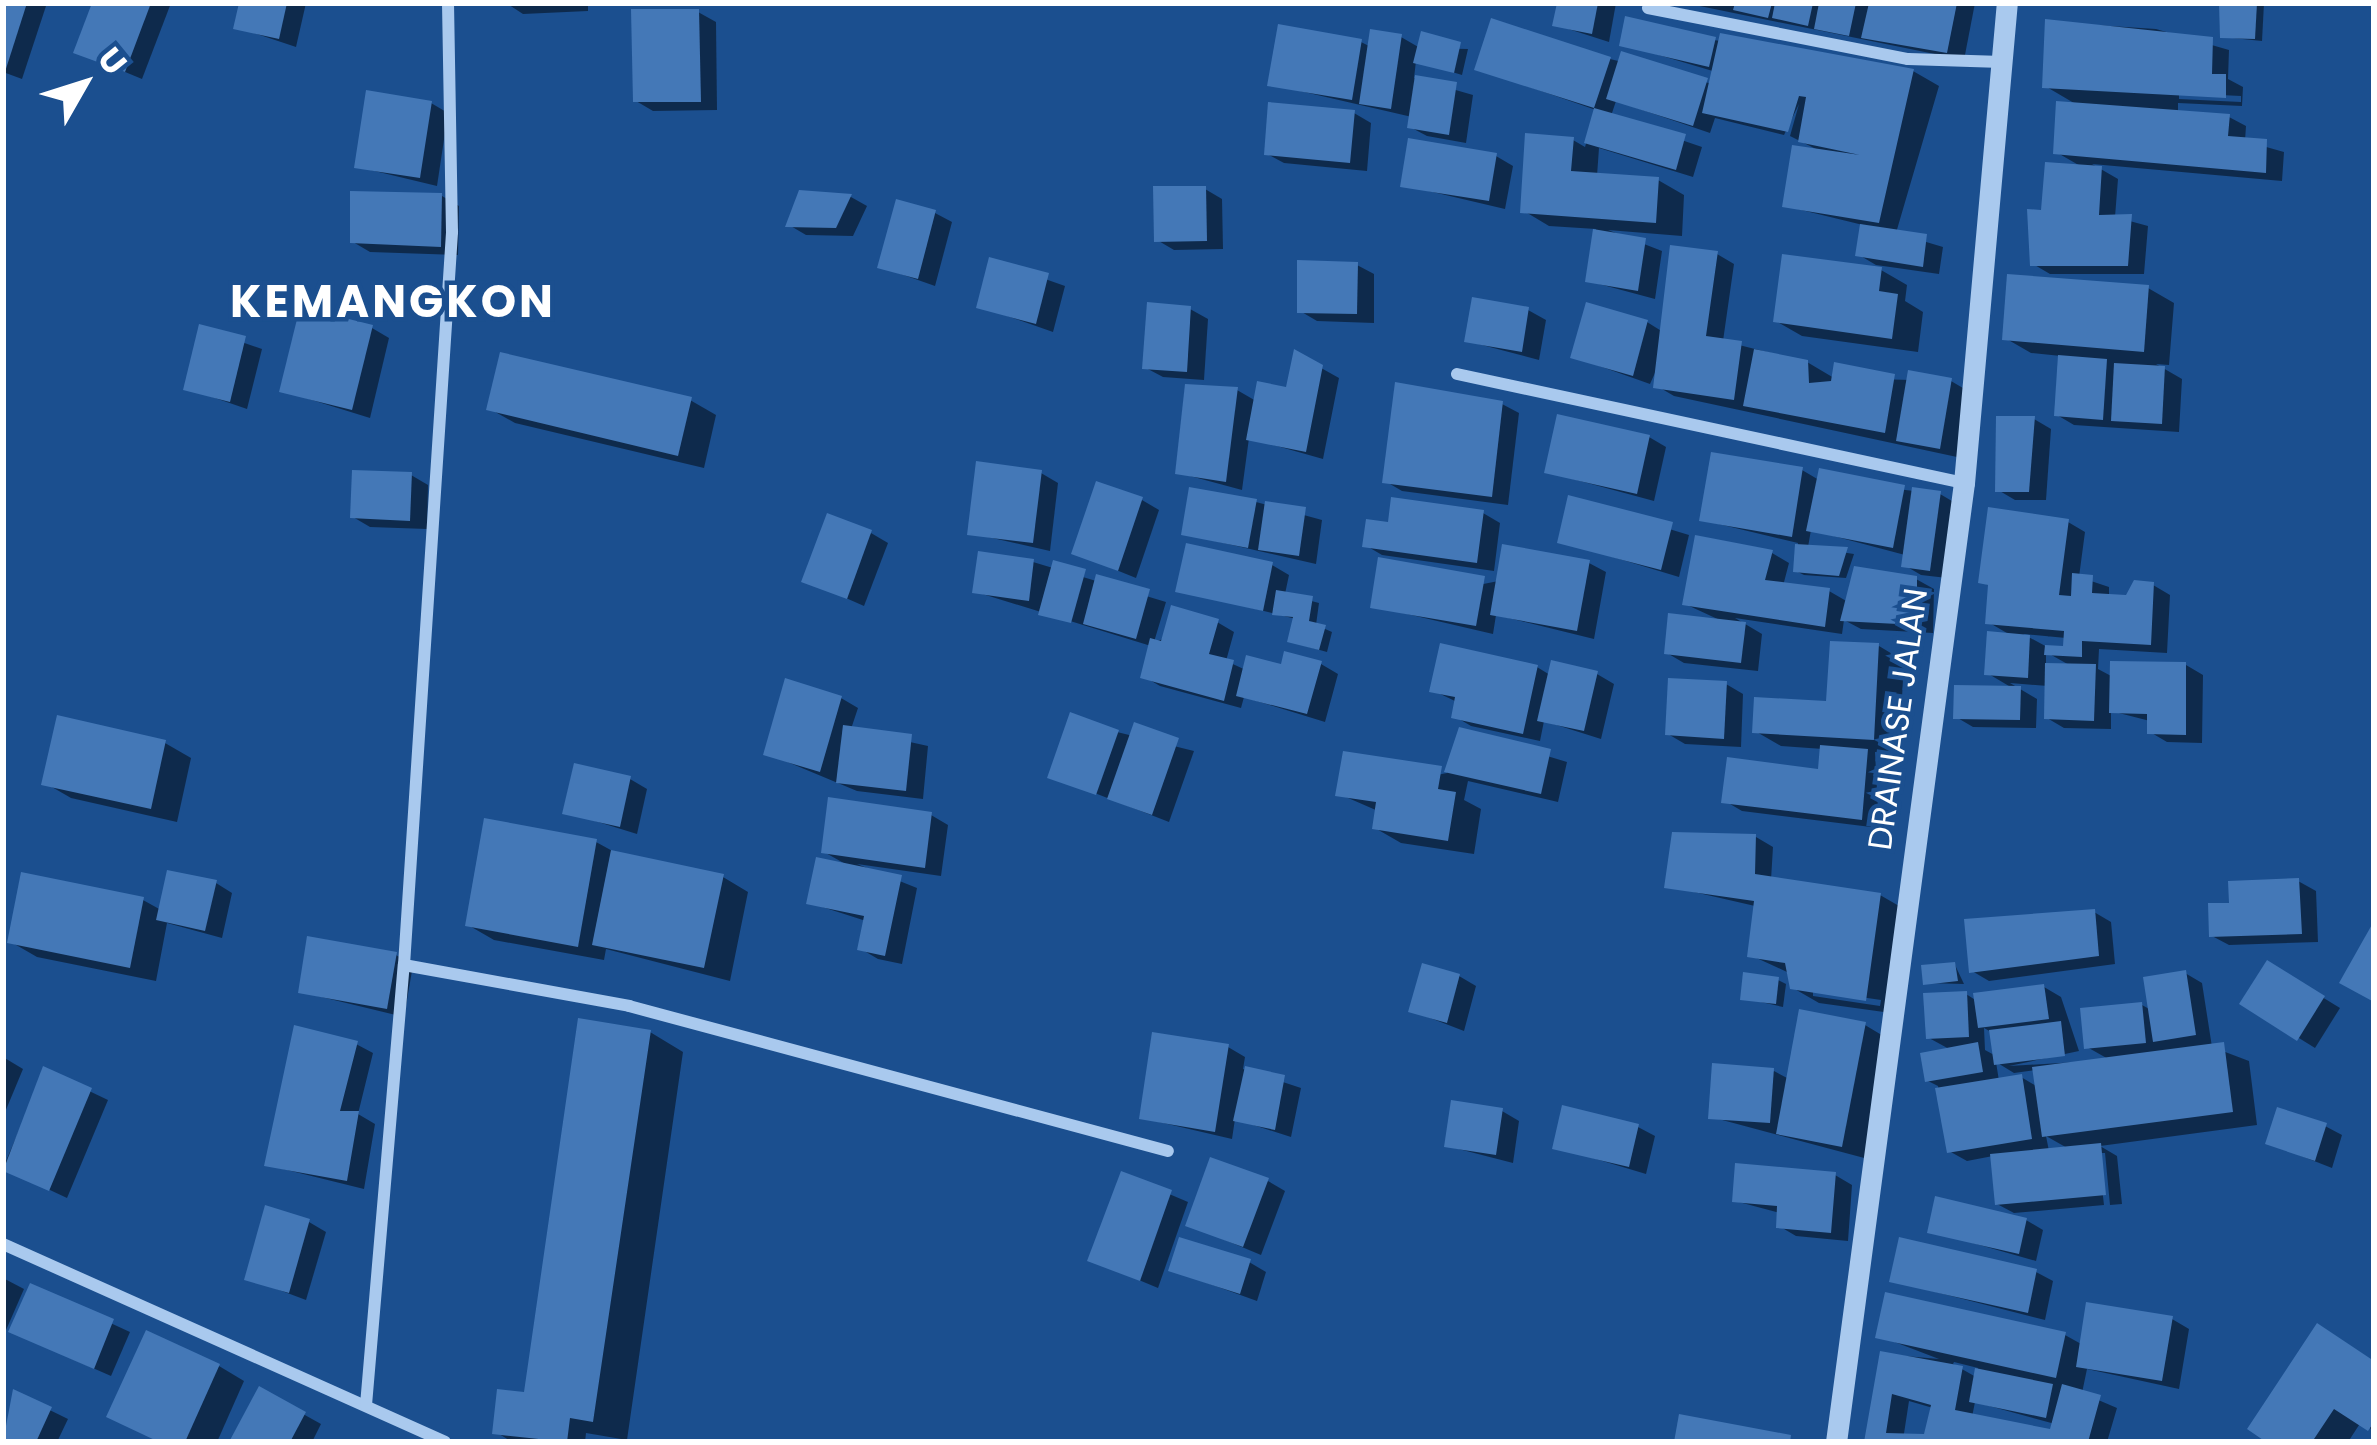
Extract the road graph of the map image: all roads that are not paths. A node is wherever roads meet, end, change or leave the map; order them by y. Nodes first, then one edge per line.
1 (448, 3) edge
2 (2007, 3) edge
3 (1648, 8) dead end
4 (2002, 62) junction
5 (1457, 374) dead end
6 (1964, 483) junction
7 (404, 965) junction
8 (1168, 1151) dead end
9 (3, 1244) edge
10 (366, 1405) junction
11 (445, 1442) edge
12 (1836, 1442) edge

1 - 7 street
2 - 4 street, DRAINASE JALAN
3 - 4 street
4 - 6 street, DRAINASE JALAN
5 - 6 street
6 - 12 street, DRAINASE JALAN
7 - 8 street
7 - 10 street
9 - 10 street
10 - 11 street

